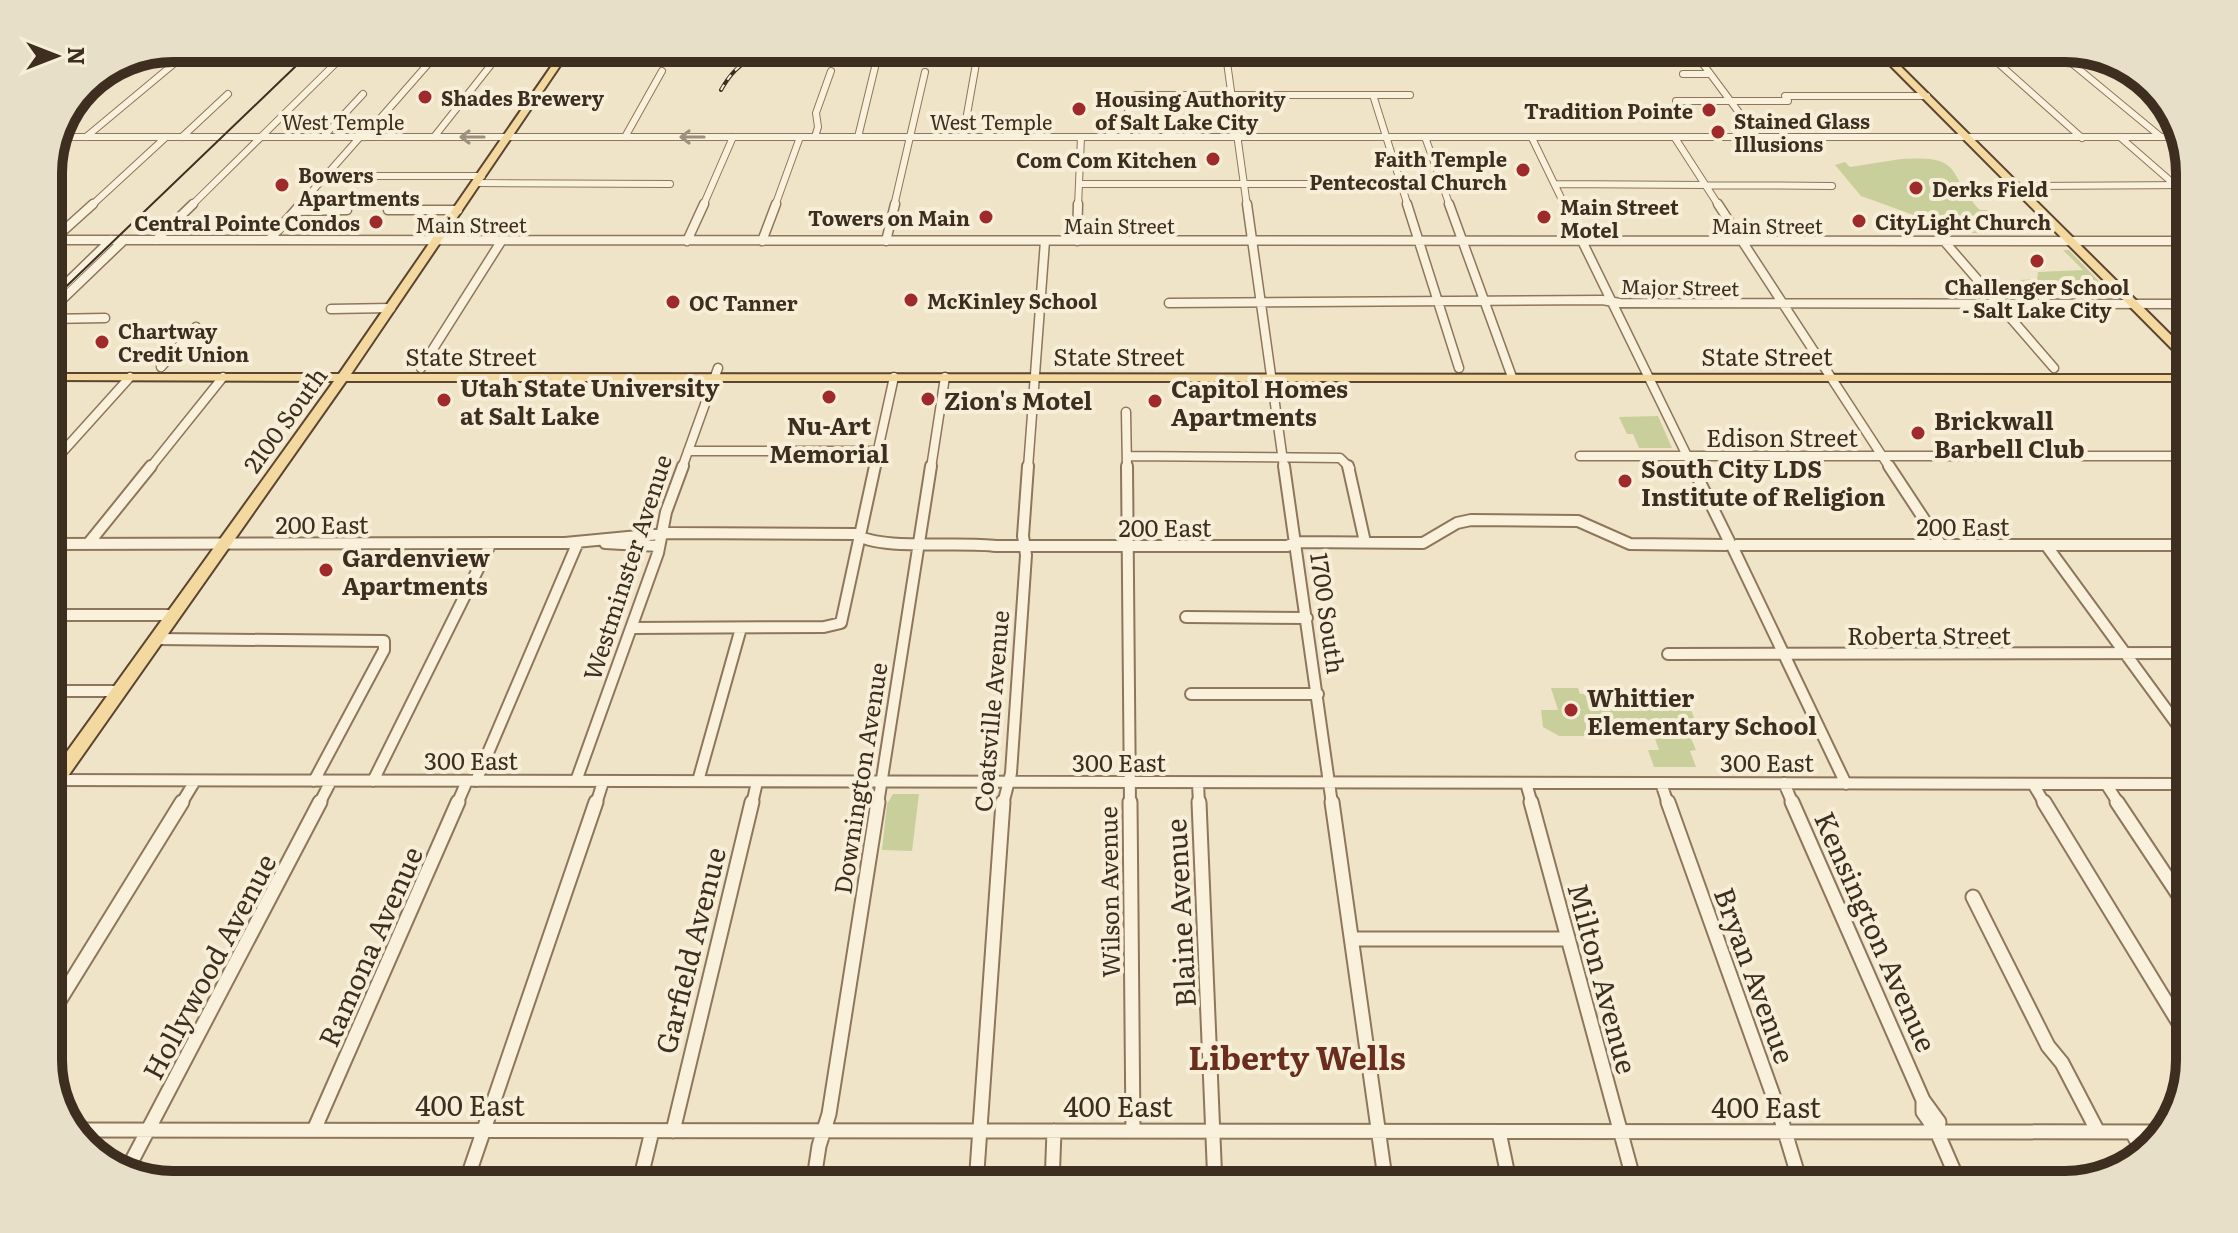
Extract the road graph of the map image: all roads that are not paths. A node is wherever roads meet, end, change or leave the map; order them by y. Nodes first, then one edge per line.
1 (176, 62) edge
2 (337, 62) edge
3 (558, 62) edge
4 (566, 62) edge
5 (876, 62) edge
6 (976, 62) edge
7 (1227, 62) edge
8 (1701, 62) edge
9 (1894, 62) edge
10 (1997, 62) edge
11 (2071, 62) edge
12 (428, 64) dead end
13 (1896, 64) joint
14 (490, 66) dead end
15 (662, 71) dead end
16 (831, 71) dead end
17 (555, 72) junction
18 (925, 72) dead end
19 (1683, 74) dead end
20 (1710, 74) junction
21 (228, 94) dead end
22 (363, 94) dead end
23 (1232, 95) junction
24 (1373, 95) junction
25 (1410, 95) dead end
26 (1927, 96) junction
27 (1676, 101) dead end
28 (1730, 101) junction
29 (510, 136) junction
30 (68, 137) edge
31 (86, 137) junction
32 (166, 137) junction
33 (182, 137) junction
34 (261, 137) junction
35 (323, 137) junction
36 (362, 137) junction
37 (434, 137) junction
38 (625, 137) junction
39 (733, 137) junction
40 (800, 137) junction
41 (815, 137) junction
42 (858, 137) junction
43 (910, 137) junction
44 (963, 137) junction
45 (1081, 137) junction
46 (1127, 137) junction
47 (1425, 137) junction
48 (2120, 137) junction
49 (2161, 137) junction
50 (2170, 137) edge
51 (1238, 138) junction
52 (1385, 138) junction
53 (1532, 138) junction
54 (1675, 138) junction
55 (1758, 138) junction
56 (1968, 138) junction
57 (2082, 138) junction
58 (325, 176) junction
59 (480, 180) junction
60 (670, 184) dead end
61 (1079, 184) junction
62 (1245, 184) junction
63 (1400, 184) junction
64 (1555, 184) junction
65 (1706, 185) junction
66 (1832, 186) dead end
67 (2016, 186) junction
68 (2176, 186) joint
69 (347, 210) dead end
70 (388, 210) dead end
71 (458, 210) junction
72 (295, 211) junction
73 (62, 229) edge
74 (62, 240) edge
75 (111, 240) junction
76 (124, 240) junction
77 (156, 240) junction
78 (269, 240) junction
79 (438, 240) junction
80 (502, 240) junction
81 (687, 241) junction
82 (762, 241) junction
83 (886, 241) junction
84 (1045, 241) junction
85 (1077, 241) junction
86 (1253, 241) junction
87 (1418, 241) junction
88 (1463, 241) junction
89 (1582, 241) junction
90 (1742, 241) junction
91 (1944, 241) junction
92 (2176, 241) edge
93 (2071, 242) junction
94 (62, 287) edge
95 (1484, 300) junction
96 (62, 302) edge
97 (1437, 302) junction
98 (1612, 302) junction
99 (1169, 303) dead end
100 (1263, 303) junction
101 (1783, 303) junction
102 (1998, 304) junction
103 (2133, 304) junction
104 (2176, 304) edge
105 (391, 308) junction
106 (331, 309) dead end
107 (62, 316) edge
108 (105, 318) dead end
109 (196, 327) dead end
110 (2176, 347) edge
111 (62, 367) edge
112 (161, 367) junction
113 (421, 368) junction
114 (1459, 368) junction
115 (2054, 368) junction
116 (2176, 368) edge
117 (347, 372) junction
118 (716, 372) junction
119 (1036, 373) junction
120 (1273, 373) junction
121 (1510, 373) junction
122 (1646, 373) junction
123 (1828, 373) junction
124 (62, 377) edge
125 (97, 377) junction
126 (130, 377) junction
127 (223, 377) junction
128 (894, 377) junction
129 (945, 377) junction
130 (2176, 378) edge
131 (1126, 412) dead end
132 (688, 451) junction
133 (879, 451) junction
134 (62, 452) edge
135 (1127, 456) junction
136 (1580, 456) dead end
137 (1687, 456) junction
138 (1883, 456) junction
139 (1984, 456) dead end
140 (2082, 456) dead end
141 (2176, 456) edge
142 (1285, 457) junction
143 (661, 533) junction
144 (861, 538) junction
145 (595, 541) junction
146 (578, 542) junction
147 (919, 542) junction
148 (1297, 542) junction
149 (1365, 542) junction
150 (491, 543) junction
151 (62, 544) edge
152 (88, 544) junction
153 (223, 544) junction
154 (1025, 545) junction
155 (1731, 545) junction
156 (1941, 545) junction
157 (2046, 545) junction
158 (2176, 545) edge
159 (659, 546) junction
160 (1128, 546) junction
161 (62, 615) edge
162 (173, 615) junction
163 (1186, 617) dead end
164 (1307, 618) junction
165 (631, 628) junction
166 (741, 628) junction
167 (156, 639) junction
168 (2176, 653) edge
169 (1668, 654) dead end
170 (1784, 654) junction
171 (2125, 654) junction
172 (62, 691) edge
173 (118, 691) junction
174 (1191, 694) dead end
175 (1318, 694) junction
176 (2176, 723) edge
177 (62, 769) edge
178 (195, 781) junction
179 (314, 781) junction
180 (331, 781) junction
181 (373, 781) junction
182 (472, 781) junction
183 (576, 781) junction
184 (698, 781) junction
185 (603, 782) junction
186 (757, 782) junction
187 (881, 783) junction
188 (1008, 783) junction
189 (1130, 783) junction
190 (1198, 783) junction
191 (1330, 783) junction
192 (1526, 783) junction
193 (1661, 783) junction
194 (1784, 783) junction
195 (62, 784) edge
196 (1846, 784) junction
197 (2033, 784) junction
198 (2106, 784) junction
199 (2176, 784) edge
200 (2176, 891) edge
201 (1973, 897) dead end
202 (1352, 939) junction
203 (1568, 939) junction
204 (62, 996) edge
205 (2176, 1018) edge
206 (88, 1130) edge
207 (149, 1130) junction
208 (314, 1130) junction
209 (484, 1130) junction
210 (652, 1131) junction
211 (673, 1131) junction
212 (824, 1131) junction
213 (979, 1131) junction
214 (1054, 1131) junction
215 (1133, 1131) junction
216 (1214, 1131) junction
217 (1379, 1132) junction
218 (1499, 1132) junction
219 (1621, 1132) junction
220 (1784, 1132) junction
221 (1937, 1132) junction
222 (2098, 1132) junction
223 (2132, 1132) junction
224 (2149, 1132) edge
225 (2138, 1143) edge
226 (131, 1163) edge
227 (470, 1171) edge
228 (642, 1171) edge
229 (816, 1171) edge
230 (977, 1171) edge
231 (1053, 1171) edge
232 (1215, 1171) edge
233 (1384, 1171) edge
234 (1507, 1171) edge
235 (1631, 1171) edge
236 (1797, 1171) edge
237 (1954, 1171) edge

1 - 31 street
2 - 34 street
3 - 17 main road, 2100 South
4 - 17 main road, 2100 South
5 - 42 street
6 - 44 street
7 - 23 street, 1700 South
8 - 20 street
9 - 13 main road
10 - 57 street
11 - 49 street
12 - 36 street
13 - 26 main road
14 - 37 street
15 - 38 street
16 - 41 street
17 - 29 main road, 2100 South
18 - 43 street
19 - 20 street
20 - 28 street
21 - 33 street
22 - 35 street
23 - 24 street
23 - 46 street
23 - 51 street, 1700 South
24 - 25 street
24 - 52 street
26 - 28 street
26 - 56 main road
27 - 28 street
28 - 55 street
29 -> 37 street, West Temple
29 - 38 street, West Temple
29 - 59 main road, 2100 South
30 - 31 street, West Temple
31 - 32 street, West Temple
32 - 33 street, West Temple
32 - 73 street
33 - 34 street, West Temple
34 - 35 street, West Temple
34 - 77 street
35 - 36 street, West Temple
36 - 37 street, West Temple
36 - 58 street
39 -> 38 street, West Temple
39 - 40 street, West Temple
39 - 81 street
40 - 41 street, West Temple
40 - 82 street
41 - 42 street, West Temple
42 - 43 street, West Temple
43 - 44 street, West Temple
43 - 83 street
44 - 45 street, West Temple
45 - 46 street, West Temple
45 - 61 street
46 - 51 street, West Temple
47 - 52 street, West Temple
47 - 53 street, West Temple
47 - 88 street
48 - 49 street, West Temple
48 - 57 street, West Temple
48 - 68 street
49 - 50 street, West Temple
51 - 52 street, West Temple
51 - 62 street, 1700 South
52 - 63 street
53 - 54 street, West Temple
53 - 64 street, Kensington Avenue
54 - 55 street, West Temple
54 - 65 street
55 - 56 street, West Temple
56 - 57 street, West Temple
56 - 67 main road
58 - 59 street
58 - 72 street
59 - 60 street
59 - 71 main road, 2100 South
61 - 62 street
61 - 85 street
62 - 63 street
62 - 86 street, 1700 South
63 - 87 street
64 - 65 street
64 - 89 street, Kensington Avenue
65 - 66 street
65 - 90 street
67 - 68 street
67 - 93 main road
69 - 72 street
70 - 71 street
71 - 79 main road, 2100 South
72 - 78 street
74 - 75 street, Main Street
75 - 76 street, Main Street
75 - 94 street
76 - 77 street, Main Street
76 - 96 street
77 - 78 street, Main Street
78 - 79 street, Main Street
79 - 80 street, Main Street
79 - 105 main road, 2100 South
80 - 81 street, Main Street
80 - 113 street
81 - 82 street, Main Street
82 - 83 street, Main Street
83 - 84 street, Main Street
84 - 85 street, Main Street
84 - 119 street, Coatsville Avenue
85 - 86 street, Main Street
86 - 87 street, Main Street
86 - 100 street, 1700 South
87 - 88 street, Main Street
87 - 97 street
88 - 89 street, Main Street
88 - 95 street
89 - 90 street, Main Street
89 - 98 street, Kensington Avenue
90 - 91 street, Main Street
90 - 101 street
91 - 93 street, Main Street
91 - 102 street
92 - 93 street, Main Street
93 - 103 main road
95 - 97 street, Major Street
95 - 98 street, Major Street
95 - 121 street
97 - 100 street, Major Street
97 - 114 street
98 - 101 street, Major Street
98 - 122 street, Kensington Avenue
99 - 100 street, Major Street
100 - 120 street, 1700 South
101 - 102 street, Major Street
101 - 123 street
102 - 103 street, Major Street
102 - 115 street
103 - 104 street, Major Street
103 - 110 main road
105 - 106 street
105 - 117 main road, 2100 South
107 - 108 street
109 - 112 street
111 - 112 main road, State Street
112 - 117 main road, State Street
112 - 125 main road
113 - 117 main road, State Street
113 - 118 main road, State Street
114 - 120 main road, State Street
114 - 121 main road, State Street
115 - 116 main road, State Street
115 - 123 main road, State Street
117 - 118 main road, State Street
117 - 127 main road, State Street
117 - 153 main road, 2100 South
118 - 119 main road, State Street
118 - 128 main road, State Street
118 - 132 street, Westminster Avenue
119 - 120 main road, State Street
119 - 129 main road, State Street
119 - 154 street, Coatsville Avenue
120 - 121 main road, State Street
120 - 142 street, 1700 South
121 - 122 main road, State Street
122 - 123 main road, State Street
122 - 137 street, Kensington Avenue
123 - 130 main road, State Street
123 - 138 street
124 - 125 main road, State Street
125 - 126 main road, State Street
126 - 127 main road, State Street
126 - 134 street
127 - 152 street
128 - 129 main road, State Street
128 - 133 street
129 - 147 street, Downington Avenue
131 - 135 street, Wilson Avenue
132 - 133 street
132 - 143 street, Westminster Avenue
133 - 144 street
135 - 142 street
135 - 160 street, Wilson Avenue
136 - 137 street, Edison Street
137 - 138 street, Edison Street
137 - 155 street, Kensington Avenue
138 - 139 street, Edison Street
138 - 156 street
140 - 141 street
142 - 148 street, 1700 South
142 - 149 street
143 - 144 street, 200 East
143 - 145 street, 200 East
143 - 159 street, Westminster Avenue
144 - 147 street, 200 East
144 - 166 street
145 - 146 street, 200 East
145 - 159 street, 200 East
146 - 150 street, 200 East
146 - 182 street, Ramona Avenue
147 - 154 street, 200 East
147 - 187 street, Downington Avenue
148 - 149 street, 200 East
148 - 160 street, 200 East
148 - 164 street, 1700 South
149 - 155 street, 200 East
150 - 153 street, 200 East
150 - 181 street
151 - 152 street, 200 East
152 - 153 street, 200 East
153 - 162 main road, 2100 South
154 - 160 street, 200 East
154 - 188 street, Coatsville Avenue
155 - 156 street, 200 East
155 - 170 street, Kensington Avenue
156 - 157 street, 200 East
157 - 158 street, 200 East
157 - 171 street
159 - 165 street, Westminster Avenue
160 - 189 street, Wilson Avenue
161 - 162 street
162 - 167 main road, 2100 South
163 - 164 street
164 - 175 street, 1700 South
165 - 166 street
165 - 183 street, Westminster Avenue
166 - 184 street
167 - 173 main road, 2100 South
167 - 179 street
168 - 171 street, Roberta Street
169 - 170 street, Roberta Street
170 - 171 street, Roberta Street
170 - 196 street, Kensington Avenue
171 - 176 street
172 - 173 street
173 - 177 main road, 2100 South
174 - 175 street
175 - 191 street, 1700 South
178 - 179 street, 300 East
178 - 195 street, 300 East
178 - 204 street
179 - 180 street, 300 East
180 - 181 street, 300 East
180 - 207 street, Hollywood Avenue
181 - 182 street, 300 East
182 - 183 street, 300 East
182 - 208 street, Ramona Avenue
183 - 185 street, 300 East
184 - 185 street, 300 East
184 - 186 street, 300 East
185 - 209 street
186 - 187 street, 300 East
186 - 211 street, Garfield Avenue
187 - 188 street, 300 East
187 - 212 street, Downington Avenue
188 - 189 street, 300 East
188 - 213 street, Coatsville Avenue
189 - 190 street, 300 East
189 - 215 street, Wilson Avenue
190 - 191 street, 300 East
190 - 216 street, Blaine Avenue
191 - 192 street, 300 East
191 - 202 street, 1700 South
192 - 193 street, 300 East
192 - 203 street, Milton Avenue
193 - 194 street, 300 East
193 - 220 street, Bryan Avenue
194 - 196 street, 300 East
194 - 221 street, Kensington Avenue
196 - 197 street, 300 East
197 - 198 street, 300 East
197 - 205 street
198 - 199 street, 300 East
198 - 200 street
201 - 222 street
202 - 203 street
202 - 217 street, 1700 South
203 - 219 street, Milton Avenue
206 - 207 street, 400 East
207 - 208 street, 400 East
207 - 226 street, Hollywood Avenue
208 - 209 street, 400 East
209 - 210 street, 400 East
209 - 227 street
210 - 211 street, 400 East
210 - 228 street
211 - 212 street, 400 East
212 - 213 street, 400 East
212 - 229 street, Downington Avenue
213 - 214 street, 400 East
213 - 230 street, Coatsville Avenue
214 - 215 street, 400 East
214 - 231 street
215 - 216 street, 400 East
216 - 217 street, 400 East
216 - 232 street, Blaine Avenue
217 - 218 street, 400 East
217 - 233 street, 1700 South
218 - 219 street, 400 East
218 - 234 street
219 - 220 street, 400 East
219 - 235 street, Milton Avenue
220 - 221 street, 400 East
220 - 236 street, Bryan Avenue
221 - 222 street, 400 East
221 - 237 street, Kensington Avenue
222 - 223 street, 400 East
223 - 224 street, 400 East
223 - 225 street

